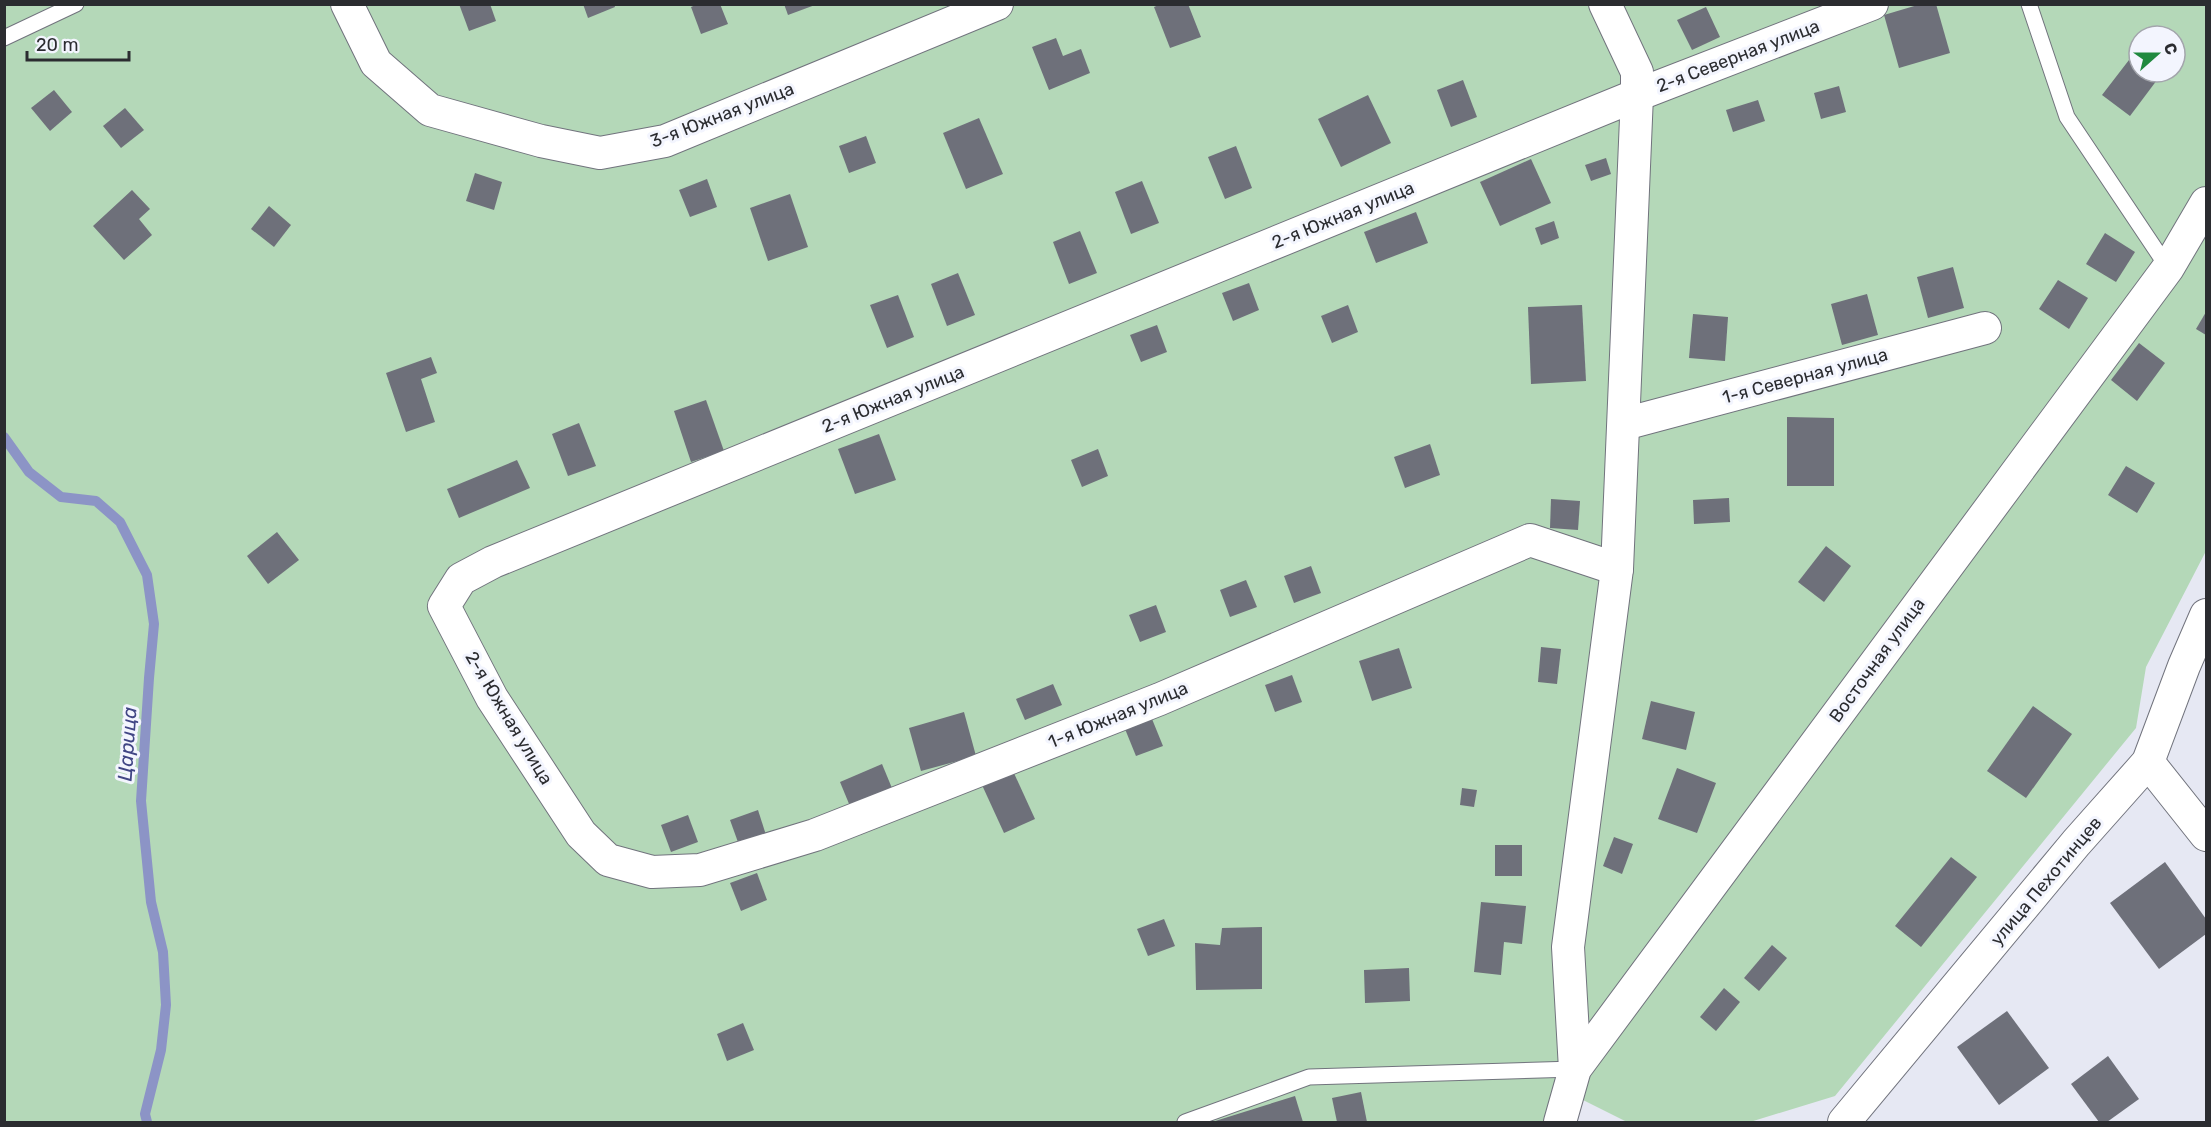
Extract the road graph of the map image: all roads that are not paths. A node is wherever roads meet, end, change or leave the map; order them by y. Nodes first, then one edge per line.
1 (76, 4) edge
2 (347, 4) edge
3 (997, 4) edge
4 (1605, 4) edge
5 (1872, 4) edge
6 (2029, 4) edge
7 (4, 38) edge
8 (1637, 95) junction
9 (2206, 202) edge
10 (2168, 268) junction
11 (1985, 328) dead end
12 (1624, 424) junction
13 (1617, 569) junction
14 (2206, 615) edge
15 (2148, 762) junction
16 (2206, 835) edge
17 (608, 860) joint
18 (1575, 1069) junction
19 (1861, 1116) edge
20 (1185, 1122) edge
21 (1560, 1122) edge

1 - 7 lane
2 - 3 street, 3-я Южная улица
4 - 8 street
5 - 8 street, 2-я Северная улица
6 - 10 lane
8 - 12 street
8 - 17 street, 2-я Южная улица
9 - 10 street, Восточная улица
10 - 18 street, Восточная улица
11 - 12 street, 1-я Северная улица
12 - 13 street
13 - 17 street, 1-я Южная улица
13 - 18 street
14 - 15 street, улица Пехотинцев
15 - 16 street
15 - 19 street, улица Пехотинцев
18 - 20 lane
18 - 21 street, Восточная улица

